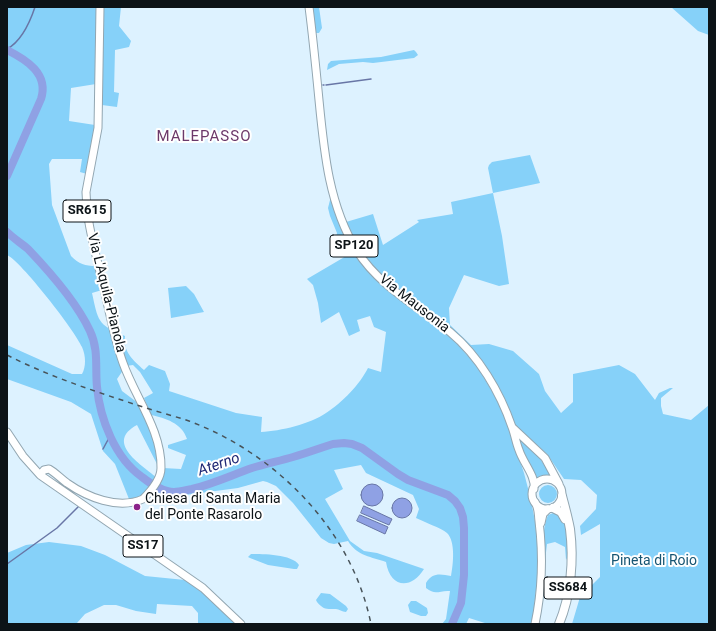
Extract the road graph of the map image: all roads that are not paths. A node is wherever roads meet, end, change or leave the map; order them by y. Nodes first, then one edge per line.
1 (100, 7) edge
2 (310, 7) edge
3 (512, 426) junction
4 (7, 432) edge
5 (40, 475) junction
6 (534, 489) junction
7 (562, 492) junction
8 (535, 502) junction
9 (551, 508) junction
10 (540, 527) junction
11 (571, 550) junction
12 (241, 624) edge
13 (535, 624) edge
14 (559, 624) edge

1 - 5 main road, Via L'Aquila-Pianola / SR615
2 - 3 main road, Via Mausonia / SP120
3 - 6 main road, Via Mausonia / SP120
3 - 7 main road, Via Mausonia / SP120
4 - 5 main road, SS17
5 - 12 main road, SS17
6 - 7 main road
6 - 8 main road
7 - 9 main road
7 - 11 highway, SS684
8 - 9 main road
8 - 10 main road
9 - 10 main road
9 - 11 highway, SS684
10 - 13 main road
11 - 14 highway, SS684

